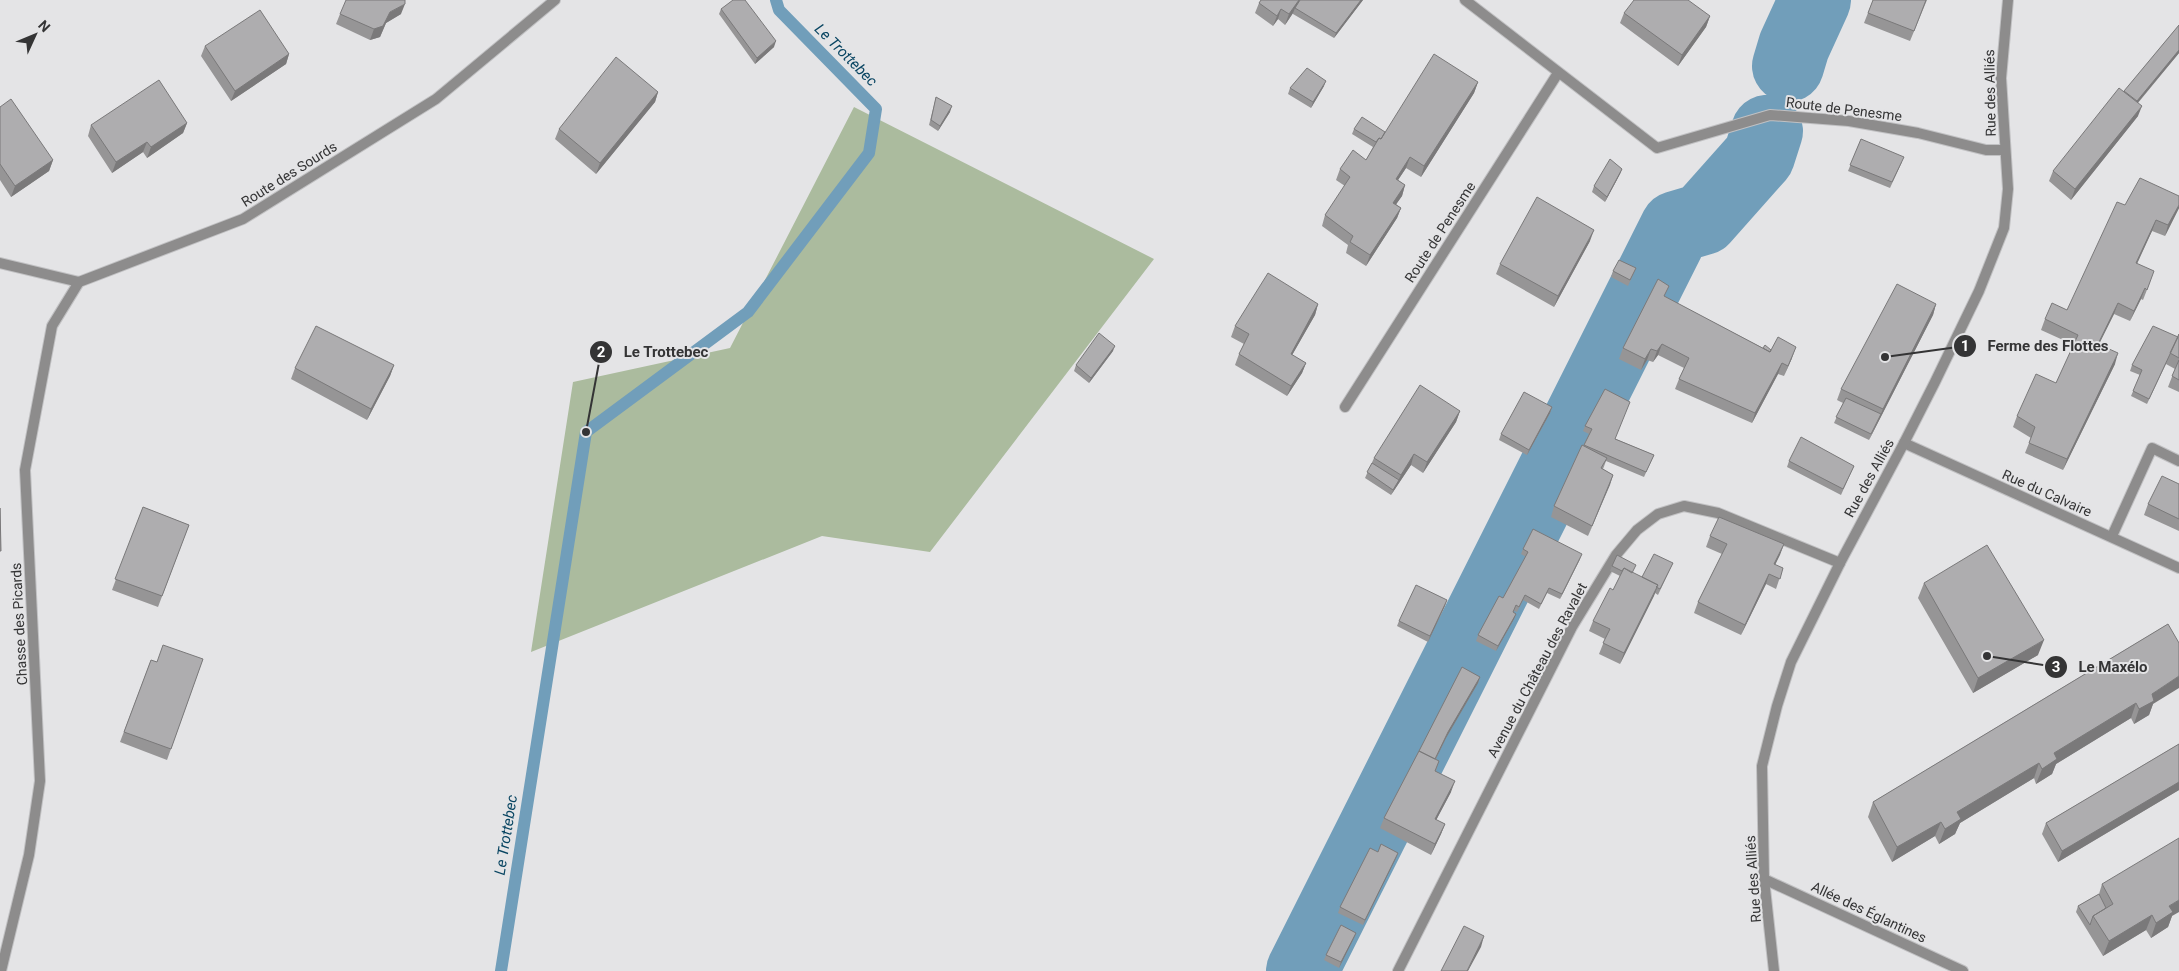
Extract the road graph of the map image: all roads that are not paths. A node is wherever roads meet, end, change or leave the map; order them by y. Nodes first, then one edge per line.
1 (555, 0) edge
2 (1465, 0) edge
3 (2008, 0) edge
4 (1558, 73) junction
5 (2005, 150) junction
6 (0, 263) edge
7 (79, 282) junction
8 (1345, 407) dead end
9 (1904, 444) junction
10 (2179, 461) edge
11 (2112, 536) junction
12 (1840, 563) junction
13 (2179, 568) edge
14 (1764, 879) junction
15 (1, 971) edge
16 (1398, 971) edge
17 (1774, 971) edge
18 (1963, 971) edge

1 - 7 street, Route des Sourds
2 - 4 street, Route de Penesme
3 - 5 street, Rue des Alliés
4 - 5 street, Route de Penesme
4 - 8 street, Route de Penesme
5 - 9 street, Rue des Alliés
6 - 7 street
7 - 15 street, Chasse des Picards
9 - 11 street, Rue du Calvaire
9 - 12 street, Rue des Alliés
10 - 11 street
11 - 13 street, Rue du Calvaire
12 - 14 street, Rue des Alliés
12 - 16 street, Avenue du Château des Ravalet
14 - 17 street, Rue des Alliés
14 - 18 street, Allée des Églantines

